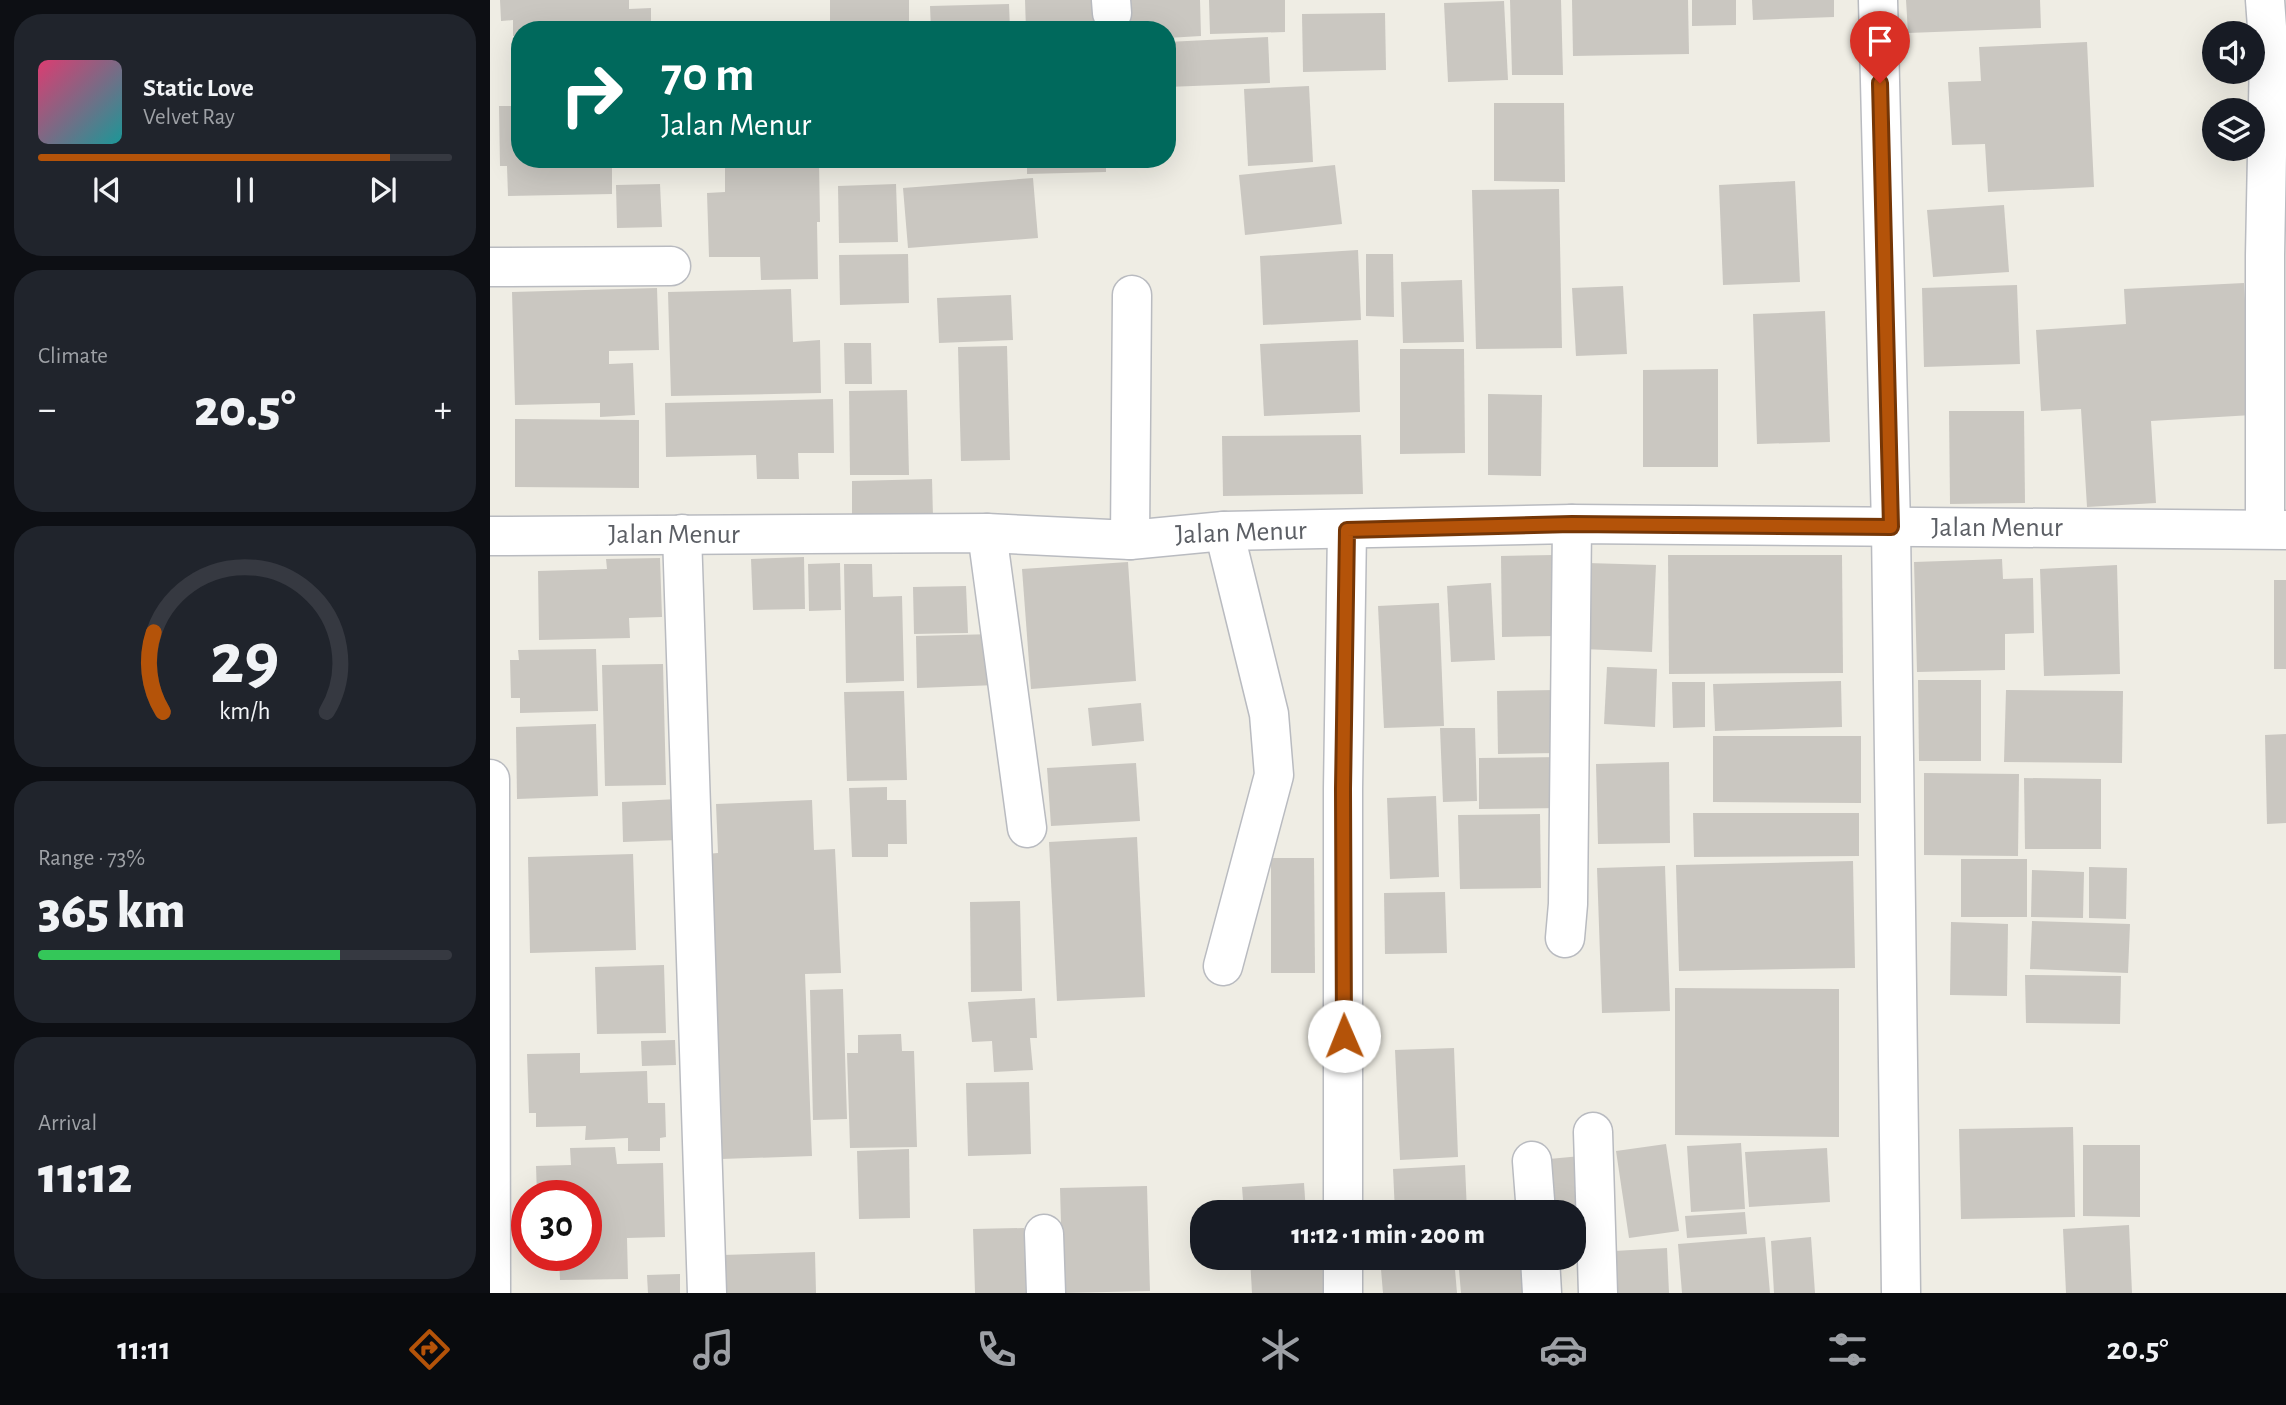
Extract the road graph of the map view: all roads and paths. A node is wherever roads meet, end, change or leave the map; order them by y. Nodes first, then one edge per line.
1 (1878, 0) edge
2 (2265, 0) edge
3 (671, 266) dead end
4 (490, 267) edge
5 (1132, 295) dead end
6 (1572, 524) junction
7 (1891, 527) junction
8 (2276, 529) edge
9 (1347, 530) junction
10 (1224, 531) junction
11 (987, 533) junction
12 (682, 534) junction
13 (490, 536) edge
14 (1130, 540) junction
15 (490, 779) edge
16 (490, 786) edge
17 (1027, 828) dead end
18 (1566, 938) dead end
19 (1223, 966) dead end
20 (1593, 1132) dead end
21 (1532, 1161) dead end
22 (1343, 1200) edge
23 (1535, 1200) edge
24 (1044, 1234) dead end
25 (1343, 1270) edge
26 (1541, 1270) edge
27 (491, 1293) edge
28 (707, 1293) edge
29 (1046, 1293) edge
30 (1343, 1293) edge
31 (1542, 1293) edge
32 (1598, 1293) edge
33 (1901, 1293) edge

1 - 7 street
2 - 8 street
3 - 4 street
5 - 14 street
6 - 7 street, Jalan Menur
6 - 9 street, Jalan Menur
6 - 18 street
7 - 8 street, Jalan Menur
7 - 33 street
9 - 10 street, Jalan Menur
9 - 22 street
10 - 14 street, Jalan Menur
10 - 19 street
11 - 12 street, Jalan Menur
11 - 14 street, Jalan Menur
11 - 17 street
12 - 13 street, Jalan Menur
12 - 28 street
15 - 16 street
16 - 27 street
20 - 32 street
21 - 23 street
24 - 29 street
25 - 30 street
26 - 31 street

